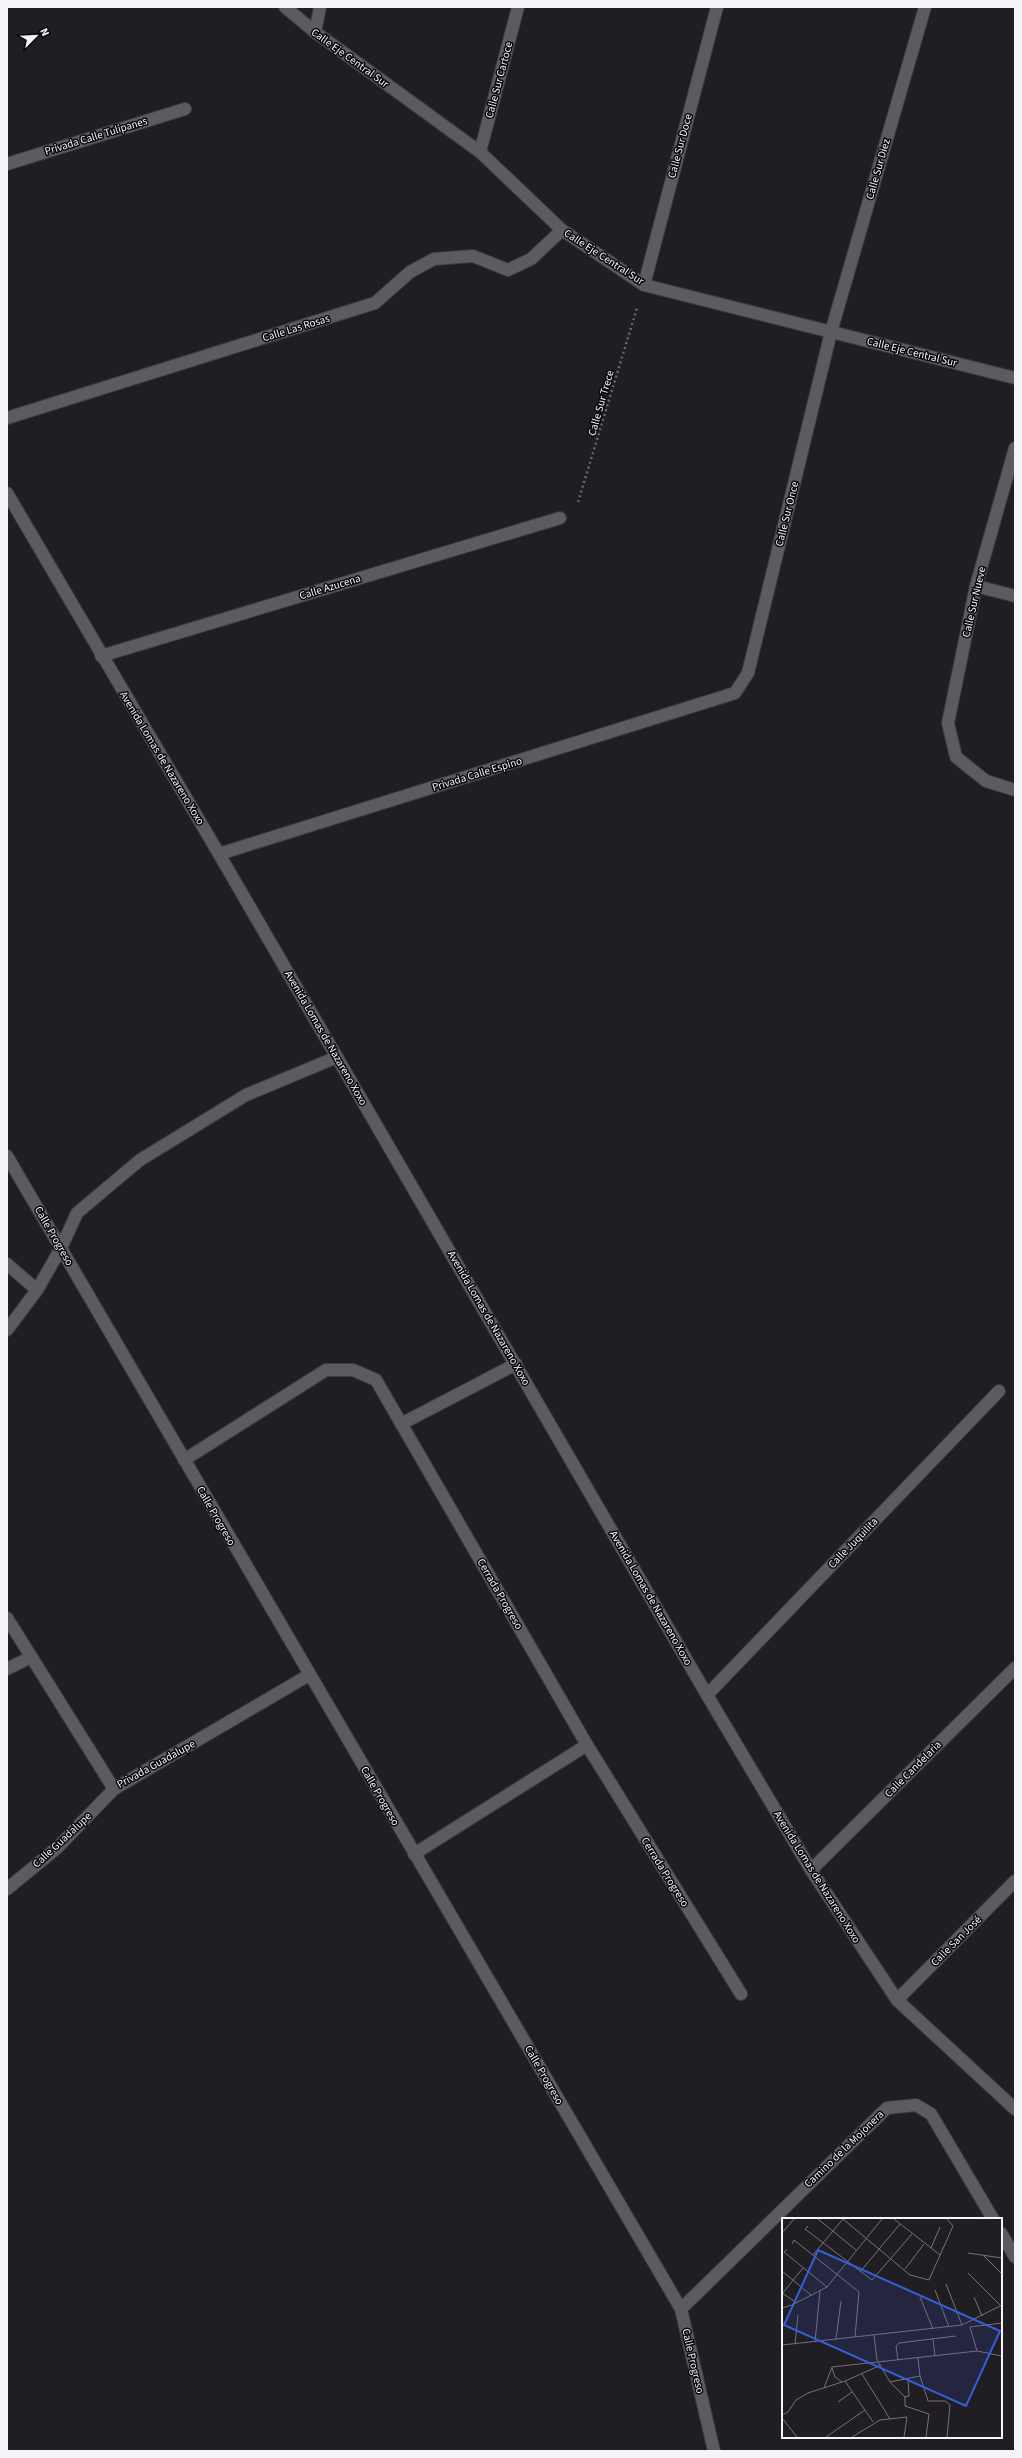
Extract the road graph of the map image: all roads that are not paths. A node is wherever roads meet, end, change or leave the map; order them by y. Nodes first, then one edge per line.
1 (285, 7) edge
2 (320, 7) edge
3 (518, 7) edge
4 (717, 7) edge
5 (926, 7) edge
6 (315, 32) junction
7 (185, 109) dead end
8 (480, 152) junction
9 (7, 164) edge
10 (562, 230) junction
11 (644, 285) junction
12 (831, 332) junction
13 (1015, 378) edge
14 (7, 418) edge
15 (1015, 448) edge
16 (7, 493) edge
17 (560, 518) road end
18 (976, 586) junction
19 (1015, 596) edge
20 (101, 656) junction
21 (735, 693) joint
22 (1015, 790) edge
23 (219, 854) junction
24 (337, 1057) junction
25 (7, 1156) edge
26 (61, 1248) junction
27 (7, 1264) edge
28 (37, 1290) junction
29 (7, 1330) edge
30 (516, 1364) junction
31 (999, 1391) dead end
32 (401, 1424) junction
33 (184, 1460) junction
34 (7, 1618) edge
35 (31, 1657) junction
36 (1015, 1668) edge
37 (7, 1669) edge
38 (309, 1675) junction
39 (707, 1695) junction
40 (587, 1744) junction
41 (114, 1789) junction
42 (414, 1854) junction
43 (811, 1870) junction
44 (1015, 1881) edge
45 (7, 1889) edge
46 (741, 1994) dead end
47 (897, 2000) junction
48 (1015, 2109) edge
49 (992, 2218) edge
50 (1002, 2235) edge
51 (1015, 2257) edge
52 (681, 2309) junction
53 (714, 2451) edge

1 - 6 street, Calle Eje Central Sur
2 - 6 street
3 - 8 street, Calle Sur Cartoce
4 - 11 street, Calle Sur Doce
5 - 12 street, Calle Sur Diez
6 - 8 street, Calle Eje Central Sur
7 - 9 street, Privada Calle Tulipanes
8 - 10 street, Calle Eje Central Sur
10 - 11 street, Calle Eje Central Sur
10 - 14 street, Calle Las Rosas
11 - 12 street, Calle Eje Central Sur
12 - 13 street, Calle Eje Central Sur
12 - 21 street, Calle Sur Once
15 - 18 street, Calle Sur Nueve
16 - 20 street, Avenida Lomas de Nazareno Xoxo
17 - 20 street, Calle Azucena
18 - 19 street
18 - 22 street, Calle Sur Nueve
20 - 23 street, Avenida Lomas de Nazareno Xoxo
21 - 23 street, Privada Calle Espino
23 - 24 street, Avenida Lomas de Nazareno Xoxo
24 - 26 street
24 - 30 street, Avenida Lomas de Nazareno Xoxo
25 - 26 street, Calle Progreso
26 - 28 street
26 - 33 street, Calle Progreso
27 - 28 street
28 - 29 street
30 - 32 street
30 - 39 street, Avenida Lomas de Nazareno Xoxo
31 - 39 street, Calle Juquilita
32 - 33 street, Cerrada Progreso
32 - 40 street, Cerrada Progreso
33 - 38 street, Calle Progreso
34 - 35 street, Privada Guadalupe
35 - 37 street
35 - 41 street, Privada Guadalupe
36 - 43 street, Calle Candelaria
38 - 41 street, Privada Guadalupe
38 - 42 street, Calle Progreso
39 - 43 street, Avenida Lomas de Nazareno Xoxo
40 - 42 street
40 - 46 street, Cerrada Progreso
41 - 45 street, Calle Guadalupe
42 - 52 street, Calle Progreso
43 - 47 street, Avenida Lomas de Nazareno Xoxo
44 - 47 street, Calle San José
47 - 48 street, Avenida Lomas de Nazareno Xoxo
49 - 52 street, Camino de la Mojonera
50 - 51 street
52 - 53 street, Calle Progreso

